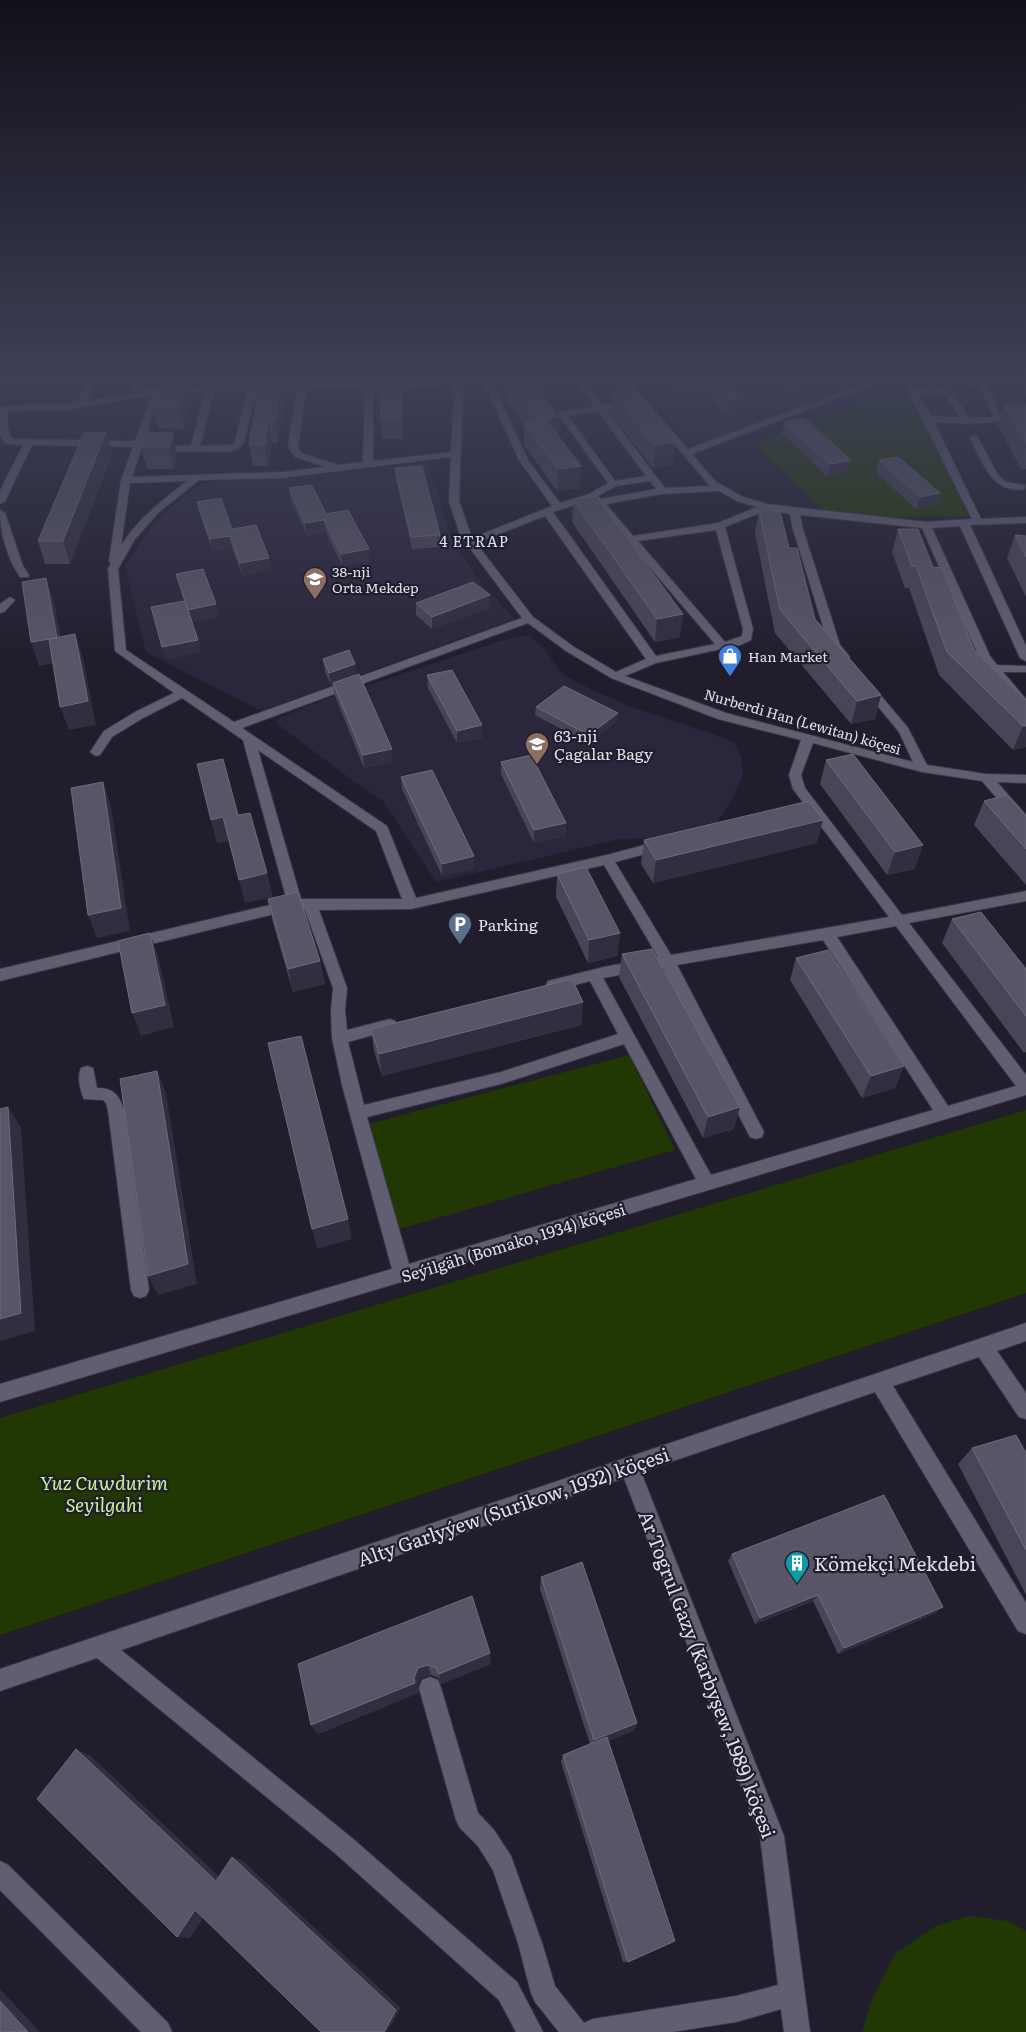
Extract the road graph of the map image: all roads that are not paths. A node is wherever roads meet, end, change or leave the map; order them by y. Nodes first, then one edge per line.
1 (14, 473) edge
2 (129, 473) edge
3 (307, 473) edge
4 (455, 473) edge
5 (533, 473) edge
6 (605, 473) edge
7 (648, 473) edge
8 (703, 473) edge
9 (954, 473) edge
10 (992, 473) edge
11 (196, 478) junction
12 (652, 478) junction
13 (126, 480) junction
14 (613, 484) junction
15 (1025, 487) edge
16 (720, 488) junction
17 (662, 491) junction
18 (595, 499) junction
19 (0, 501) edge
20 (558, 507) junction
21 (766, 507) junction
22 (547, 511) junction
23 (795, 512) junction
24 (0, 513) edge
25 (978, 522) junction
26 (1025, 522) edge
27 (964, 523) junction
28 (926, 525) junction
29 (720, 526) junction
30 (631, 539) junction
31 (470, 542) junction
32 (113, 569) junction
33 (24, 575) dead end
34 (10, 600) dead end
35 (0, 610) edge
36 (529, 619) junction
37 (723, 646) junction
38 (1026, 658) edge
39 (652, 660) junction
40 (992, 668) junction
41 (1026, 668) edge
42 (615, 676) junction
43 (183, 693) junction
44 (1026, 707) edge
45 (232, 726) junction
46 (808, 739) junction
47 (249, 740) junction
48 (96, 752) dead end
49 (922, 768) junction
50 (986, 778) junction
51 (1026, 779) edge
52 (1026, 823) edge
53 (672, 842) edge
54 (607, 860) junction
55 (1026, 896) edge
56 (411, 904) junction
57 (302, 905) junction
58 (900, 920) junction
59 (827, 934) junction
60 (668, 962) junction
61 (0, 975) edge
62 (594, 975) junction
63 (538, 989) edge
64 (406, 1021) edge
65 (628, 1037) junction
66 (340, 1038) junction
67 (87, 1072) dead end
68 (1026, 1088) edge
69 (943, 1112) junction
70 (358, 1113) junction
71 (756, 1132) dead end
72 (707, 1183) junction
73 (403, 1275) junction
74 (140, 1290) dead end
75 (1026, 1332) edge
76 (983, 1346) junction
77 (879, 1381) junction
78 (0, 1393) edge
79 (1026, 1410) edge
80 (629, 1466) junction
81 (1026, 1622) edge
82 (101, 1646) junction
83 (0, 1680) edge
84 (430, 1688) edge
85 (0, 1873) edge
86 (792, 1994) junction
87 (159, 2032) edge
88 (530, 2032) edge
89 (575, 2032) edge
90 (593, 2032) edge
91 (797, 2032) edge

1 - 19 street
2 - 13 street
3 - 11 street
4 - 31 street, Nurberdi Han (Lewitan) köçesi
5 - 20 street
6 - 14 street
7 - 12 street
8 - 16 street
9 - 25 street
10 - 15 street
11 - 13 street
11 - 32 street
12 - 14 street
12 - 17 street
13 - 32 street
14 - 18 street
16 - 17 street
16 - 21 street
17 - 18 street
18 - 20 street
18 - 30 street
20 - 22 street
21 - 23 street
21 - 29 street
22 - 31 street
22 - 39 street
23 - 28 street
23 - 49 street
24 - 33 street
25 - 26 street
25 - 27 street
27 - 28 street
27 - 38 street
28 - 40 street
29 - 30 street
29 - 37 street
30 - 37 street
31 - 36 street, Nurberdi Han (Lewitan) köçesi
32 - 43 street
34 - 35 street
36 - 42 street, Nurberdi Han (Lewitan) köçesi
36 - 45 street
37 - 39 street
39 - 42 street
40 - 41 street
40 - 44 street
42 - 46 street, Nurberdi Han (Lewitan) köçesi
43 - 45 street
43 - 48 street
45 - 47 street
46 - 49 street, Nurberdi Han (Lewitan) köçesi
46 - 58 street
47 - 56 street
47 - 57 street
49 - 50 street, Nurberdi Han (Lewitan) köçesi
50 - 51 street, Nurberdi Han (Lewitan) köçesi
50 - 52 street
53 - 54 street
54 - 56 street
54 - 60 street
55 - 58 street
56 - 57 street
57 - 61 street
57 - 66 street
58 - 59 street
58 - 68 street
59 - 60 street
59 - 69 street
60 - 62 street
60 - 71 street
62 - 63 street
62 - 65 street
64 - 66 street
65 - 70 street
65 - 72 street
66 - 70 street
67 - 74 street
68 - 69 street, Seýilgäh (Bomako, 1934) köçesi
69 - 72 street, Seýilgäh (Bomako, 1934) köçesi
70 - 73 street
72 - 73 street, Seýilgäh (Bomako, 1934) köçesi
73 - 78 street, Seýilgäh (Bomako, 1934) köçesi
75 - 76 street, Alty Garlyýew (Surikow, 1932) köçesi
76 - 77 street, Alty Garlyýew (Surikow, 1932) köçesi
76 - 79 street
77 - 80 street, Alty Garlyýew (Surikow, 1932) köçesi
77 - 81 street
80 - 82 street, Alty Garlyýew (Surikow, 1932) köçesi
80 - 86 street, Ar Togrul Gazy (Karbyşew, 1989) köçesi
82 - 83 street, Alty Garlyýew (Surikow, 1932) köçesi
82 - 88 street
84 - 89 street
85 - 87 street
86 - 90 street
86 - 91 street, Ar Togrul Gazy (Karbyşew, 1989) köçesi

